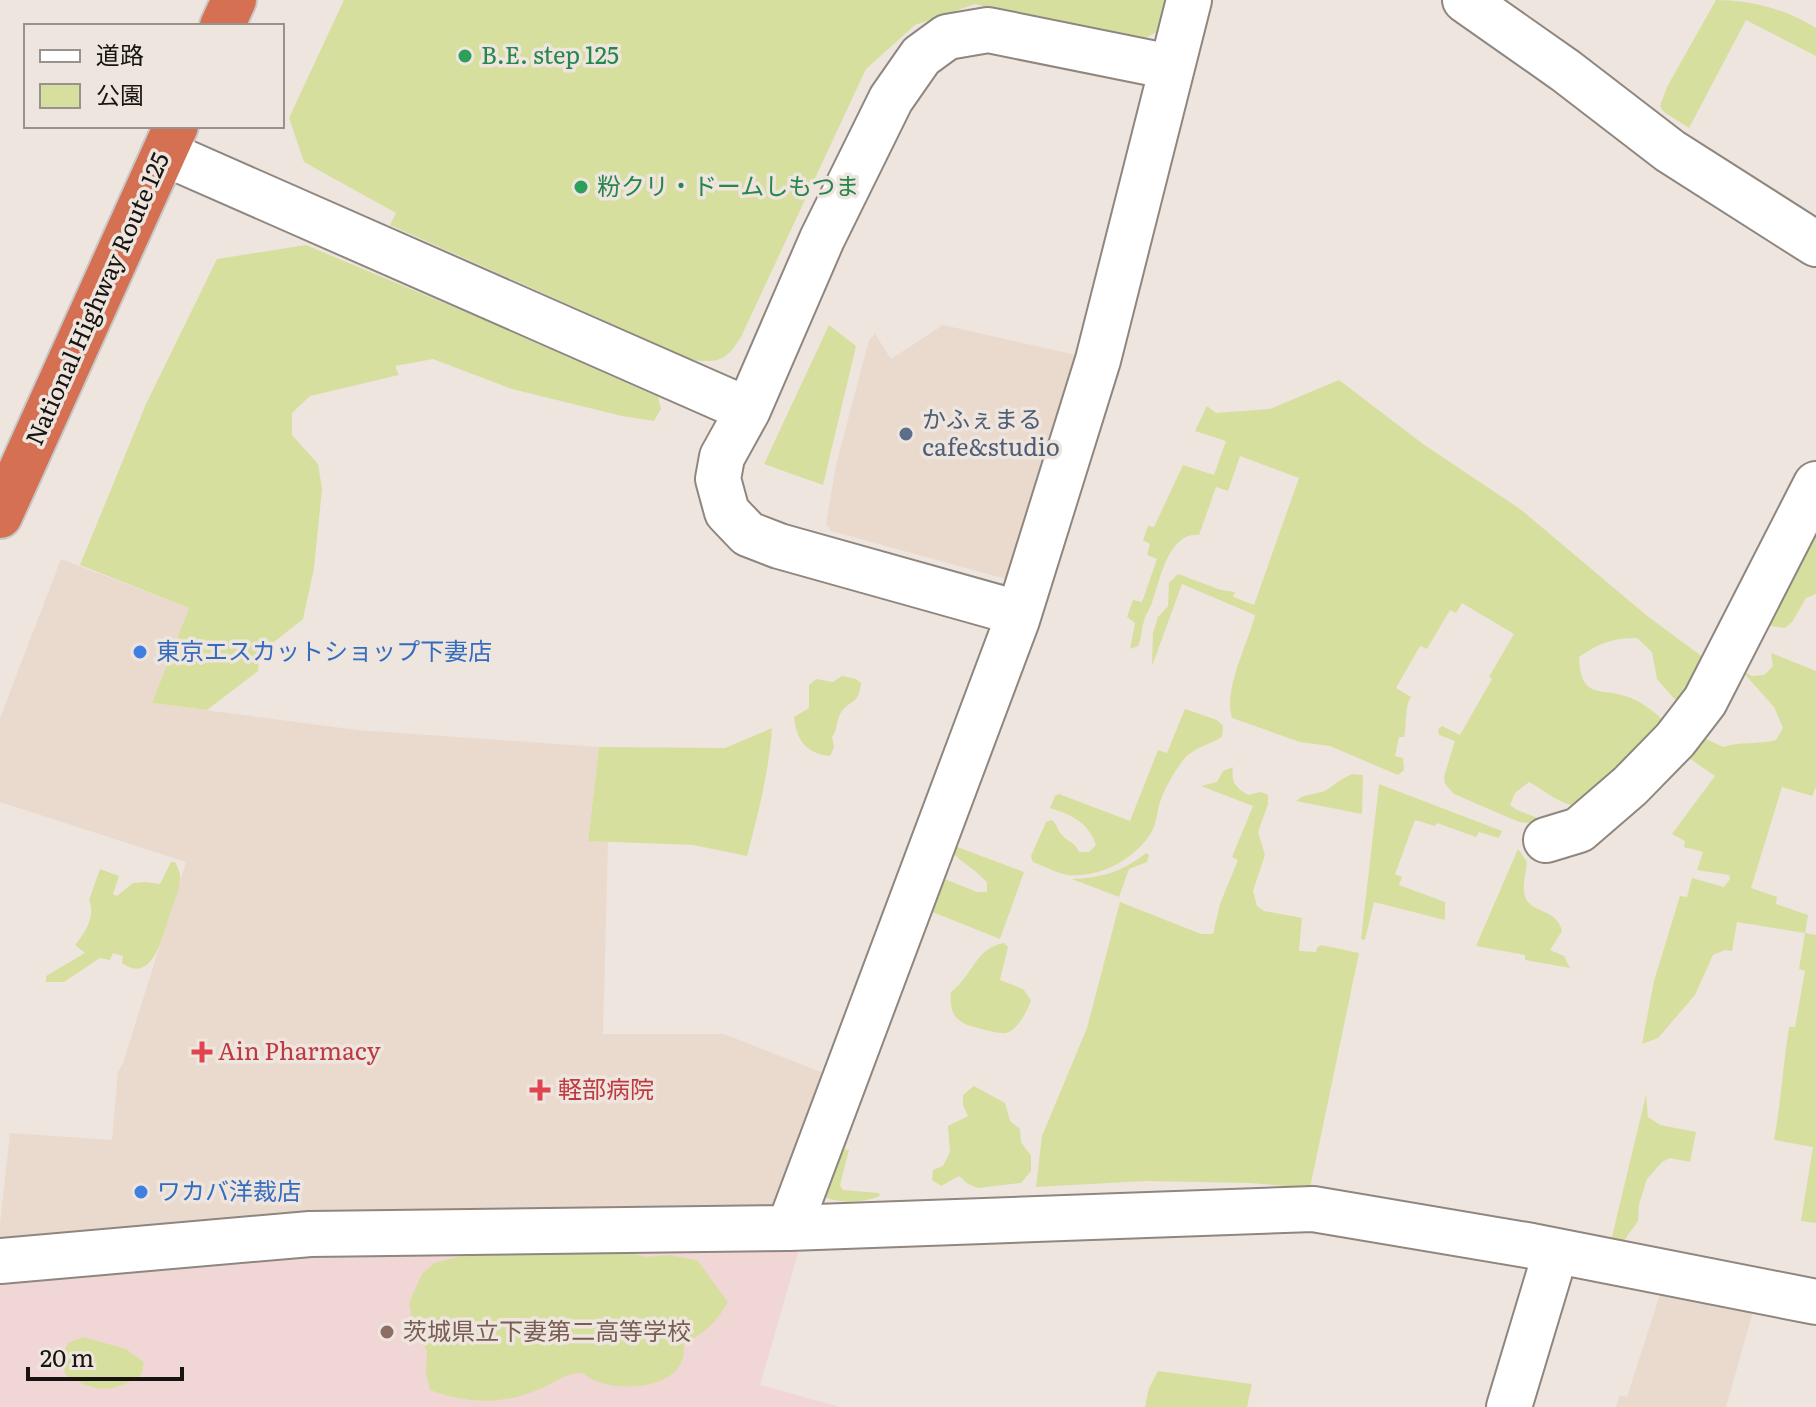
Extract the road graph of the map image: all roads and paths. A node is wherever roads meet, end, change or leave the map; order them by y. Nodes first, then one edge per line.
1 (234, 0) edge
2 (1189, 0) edge
3 (1465, 0) edge
4 (223, 24) edge
5 (1171, 67) junction
6 (170, 140) edge
7 (1816, 244) edge
8 (748, 410) junction
9 (1816, 484) edge
10 (0, 516) edge
11 (1018, 613) junction
12 (1546, 840) dead end
13 (789, 1228) junction
14 (1556, 1251) junction
15 (0, 1261) edge
16 (1816, 1302) edge
17 (1509, 1407) edge

1 - 4 highway
2 - 5 street
3 - 7 street
5 - 8 street
5 - 11 street
6 - 8 street
6 - 10 highway, National Highway Route 125
8 - 11 street
9 - 12 street
11 - 13 street
13 - 14 street
13 - 15 street
14 - 16 street
14 - 17 street

